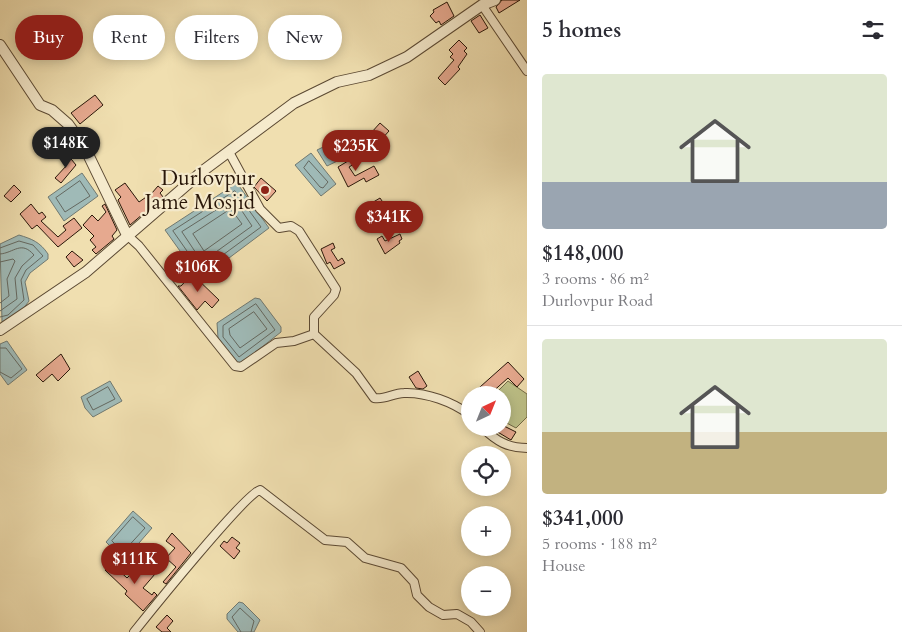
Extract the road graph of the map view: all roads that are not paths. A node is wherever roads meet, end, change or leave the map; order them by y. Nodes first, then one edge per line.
1 (494, 0) edge
2 (482, 5) junction
3 (0, 45) edge
4 (527, 71) edge
5 (229, 152) junction
6 (127, 235) junction
7 (0, 330) edge
8 (314, 334) junction
9 (461, 409) edge
10 (493, 436) edge
11 (527, 448) edge
12 (134, 632) edge
13 (480, 632) edge

1 - 2 street
2 - 4 street
2 - 5 street
3 - 6 street
5 - 6 street
5 - 8 street
6 - 7 street
6 - 8 street
8 - 9 street
10 - 11 street
12 - 13 street

